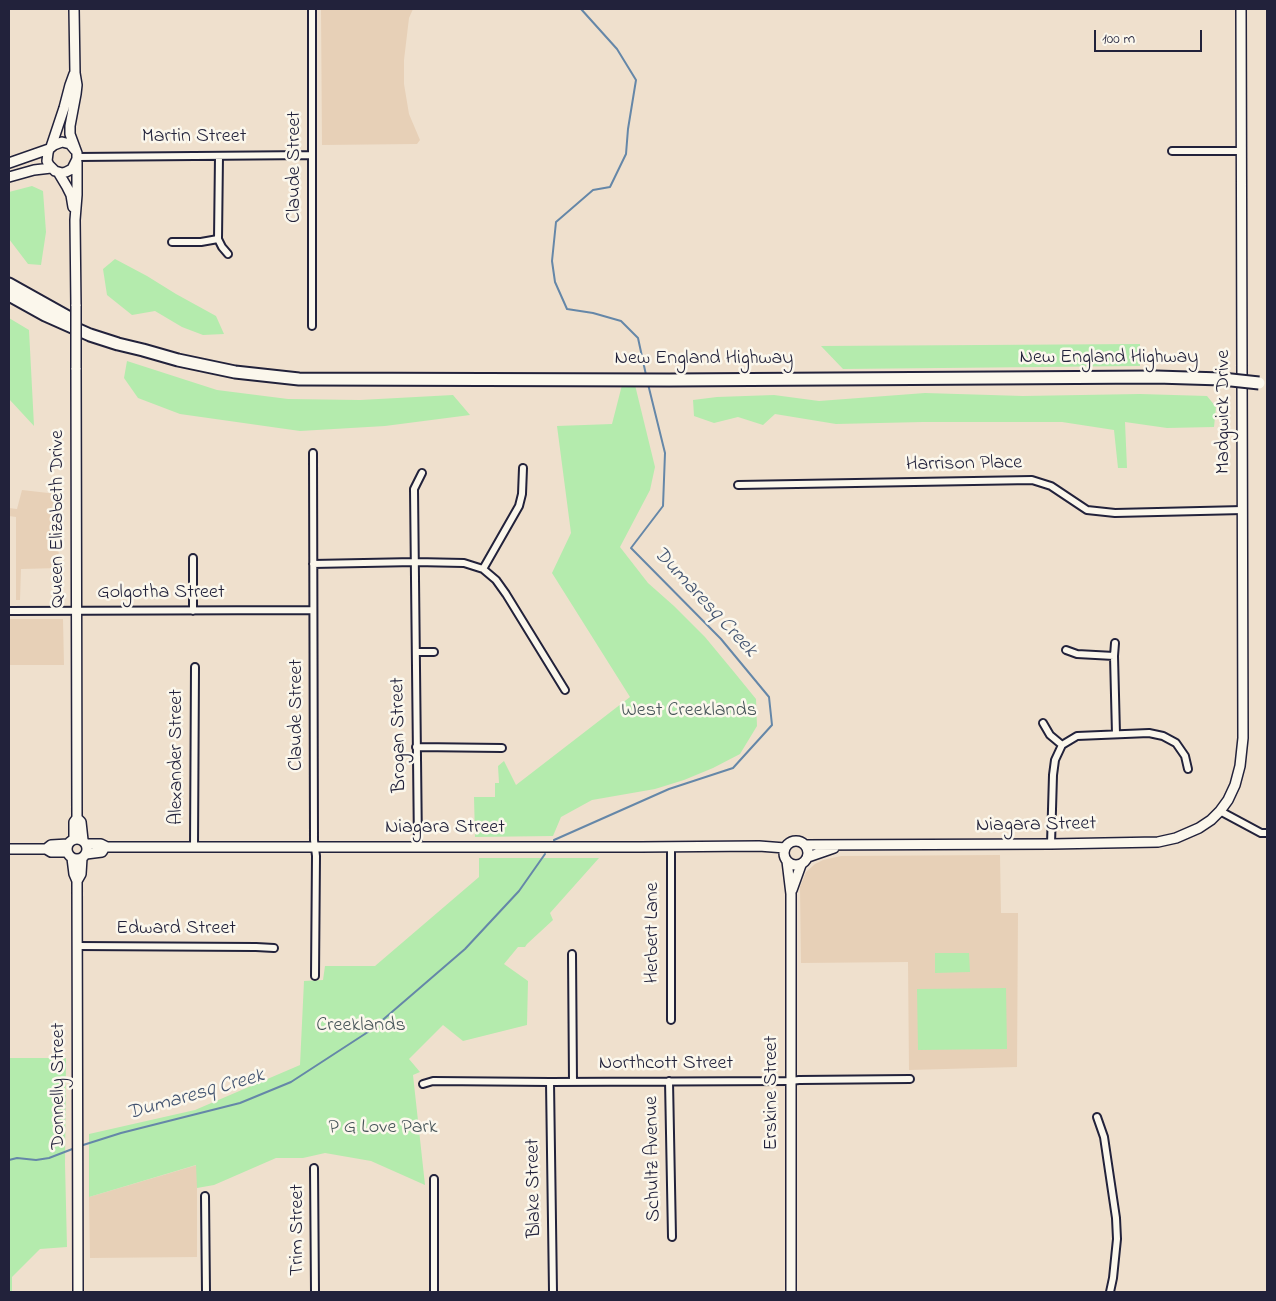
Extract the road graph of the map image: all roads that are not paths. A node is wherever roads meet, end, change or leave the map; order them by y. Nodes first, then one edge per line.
1 (74, 9) edge
2 (312, 9) edge
3 (1241, 9) edge
4 (75, 73) junction
5 (50, 148) junction
6 (1172, 151) dead end
7 (1241, 151) junction
8 (312, 154) junction
9 (76, 156) junction
10 (219, 156) junction
11 (9, 163) edge
12 (54, 170) junction
13 (9, 176) edge
14 (75, 220) junction
15 (218, 239) junction
16 (172, 242) dead end
17 (228, 254) dead end
18 (9, 284) edge
19 (9, 295) edge
20 (312, 326) dead end
21 (143, 350) junction
22 (1263, 383) edge
23 (313, 452) dead end
24 (523, 468) dead end
25 (422, 473) dead end
26 (738, 485) dead end
27 (1242, 510) junction
28 (193, 558) dead end
29 (415, 562) junction
30 (313, 564) junction
31 (483, 569) junction
32 (9, 610) edge
33 (76, 610) junction
34 (313, 610) junction
35 (193, 611) junction
36 (1115, 644) dead end
37 (1066, 650) dead end
38 (416, 652) junction
39 (434, 652) dead end
40 (1114, 656) junction
41 (195, 667) dead end
42 (565, 690) dead end
43 (1043, 723) dead end
44 (1116, 734) junction
45 (1062, 745) junction
46 (416, 747) junction
47 (502, 748) dead end
48 (1188, 769) dead end
49 (1220, 810) junction
50 (1267, 833) edge
51 (1051, 844) junction
52 (844, 845) junction
53 (671, 846) junction
54 (806, 846) junction
55 (315, 847) junction
56 (418, 847) junction
57 (194, 848) junction
58 (785, 848) junction
59 (9, 849) edge
60 (77, 849) junction
61 (808, 857) junction
62 (787, 861) junction
63 (801, 865) junction
64 (791, 894) junction
65 (77, 946) junction
66 (274, 948) dead end
67 (572, 954) dead end
68 (315, 976) dead end
69 (670, 1020) dead end
70 (910, 1079) dead end
71 (669, 1081) junction
72 (790, 1081) junction
73 (550, 1082) junction
74 (572, 1082) junction
75 (424, 1084) dead end
76 (1097, 1117) dead end
77 (314, 1168) dead end
78 (434, 1179) dead end
79 (205, 1196) dead end
80 (672, 1237) dead end
81 (78, 1292) edge
82 (206, 1292) edge
83 (315, 1292) edge
84 (434, 1292) edge
85 (553, 1292) edge
86 (791, 1292) edge
87 (1110, 1292) edge

1 - 4 street, Queen Elizabeth Drive
2 - 8 street, Claude Street
3 - 7 street, Madgwick Drive
4 - 5 street, Queen Elizabeth Drive
4 - 9 street, Queen Elizabeth Drive
5 - 9 street
5 - 11 street
5 - 12 street
6 - 7 street
7 - 27 street, Madgwick Drive
8 - 10 street, Martin Street
8 - 20 street, Claude Street
9 - 10 street, Martin Street
9 - 12 street
9 - 14 street, Queen Elizabeth Drive
10 - 15 street
12 - 13 street
12 - 14 street, Queen Elizabeth Drive
14 - 33 street, Queen Elizabeth Drive, bridge
15 - 16 street
15 - 17 street
18 - 21 highway, New England Highway
19 - 21 highway, New England Highway
21 - 22 highway, New England Highway, bridge
23 - 30 street, Claude Street
24 - 31 street
25 - 29 street, Brogan Street
26 - 27 street, Harrison Place
27 - 49 street, Madgwick Drive
28 - 35 street
29 - 30 street
29 - 31 street
29 - 38 street, Brogan Street
30 - 34 street, Claude Street
31 - 42 street
32 - 33 street, Golgotha Street
33 - 35 street, Golgotha Street
33 - 60 street, Queen Elizabeth Drive
34 - 35 street, Golgotha Street
34 - 55 street, Claude Street
36 - 40 street
37 - 40 street
38 - 39 street, Brogan Street
38 - 46 street, Brogan Street
40 - 44 street
41 - 57 street, Alexander Street
43 - 45 street
44 - 45 street
44 - 48 street
45 - 51 street
46 - 47 street
46 - 56 street, Brogan Street
49 - 50 street
49 - 51 street, Niagara Street
51 - 52 street, Niagara Street
52 - 54 street, Niagara Street
52 - 61 street, Niagara Street
53 - 56 street, Niagara Street
53 - 58 street, Niagara Street
53 - 69 street, Herbert Lane
54 - 58 street
54 - 61 street
55 - 56 street, Niagara Street
55 - 57 street, Niagara Street
55 - 68 street, Claude Street
57 - 60 street, Niagara Street
58 - 62 street
59 - 60 street, Niagara Street
60 - 65 street, Donnelly Street
61 - 63 street
62 - 63 street
62 - 64 street, Erskine Street
63 - 64 street, Erskine Street
64 - 72 street, Erskine Street
65 - 66 street, Edward Street
65 - 81 street, Donnelly Street
67 - 74 street
70 - 72 street, Northcott Street
71 - 72 street, Northcott Street
71 - 74 street, Northcott Street
71 - 80 street, Schultz Avenue
72 - 86 street, Erskine Street
73 - 74 street, Northcott Street
73 - 75 street, Northcott Street
73 - 85 street, Blake Street
76 - 87 street
77 - 83 street, Trim Street
78 - 84 street
79 - 82 street

